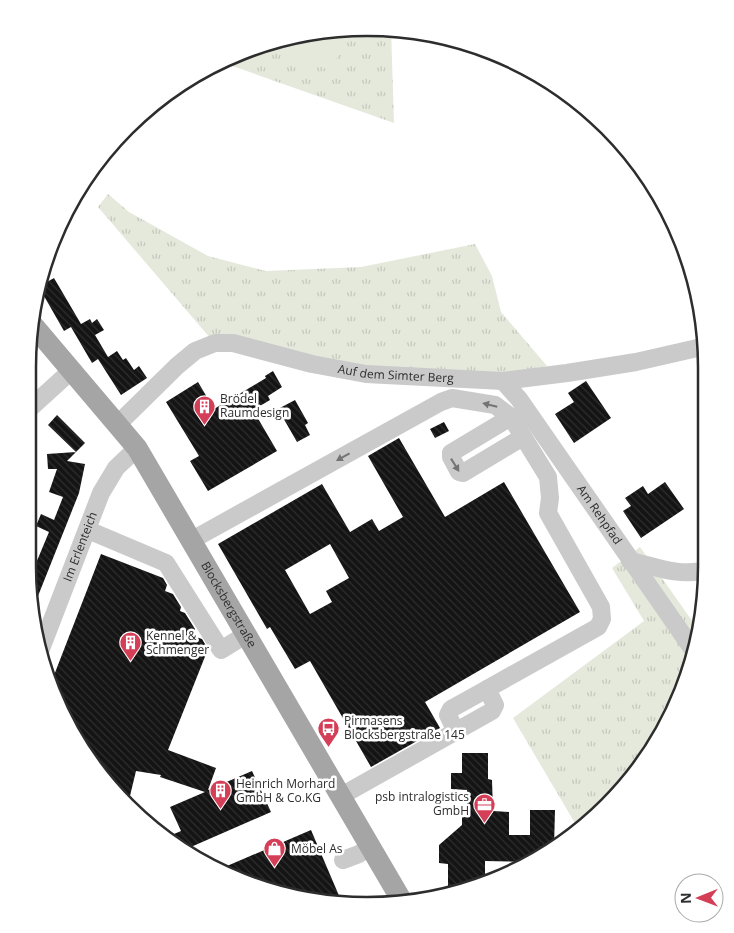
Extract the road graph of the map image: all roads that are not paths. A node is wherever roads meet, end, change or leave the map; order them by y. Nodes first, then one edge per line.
1 (38, 331) edge
2 (697, 348) edge
3 (72, 370) junction
4 (503, 381) junction
5 (36, 403) edge
6 (511, 417) junction
7 (118, 424) junction
8 (523, 437) junction
9 (137, 448) junction
10 (88, 530) junction
11 (192, 540) junction
12 (630, 561) junction
13 (698, 572) edge
14 (247, 634) junction
15 (44, 637) edge
16 (688, 643) edge
17 (341, 796) junction
18 (370, 848) junction
19 (343, 860) dead end
20 (398, 895) edge

1 - 3 main road, Blocksbergstraße
2 - 4 street, Auf dem Simter Berg
3 - 5 street
3 - 7 main road, Blocksbergstraße
4 - 7 street, Auf dem Simter Berg
4 - 12 street, Am Rehpfad
6 - 8 street
6 -> 8 street
6 -> 11 street
7 - 9 main road, Blocksbergstraße
8 - 17 street
9 - 10 street, Im Erlenteich
9 - 11 main road, Blocksbergstraße
10 - 14 street
10 - 15 street, Im Erlenteich
11 - 14 main road, Blocksbergstraße
12 - 13 street
12 - 16 street, Am Rehpfad
14 - 17 main road, Blocksbergstraße
17 - 18 main road, Blocksbergstraße
18 - 19 street
18 - 20 main road, Blocksbergstraße

